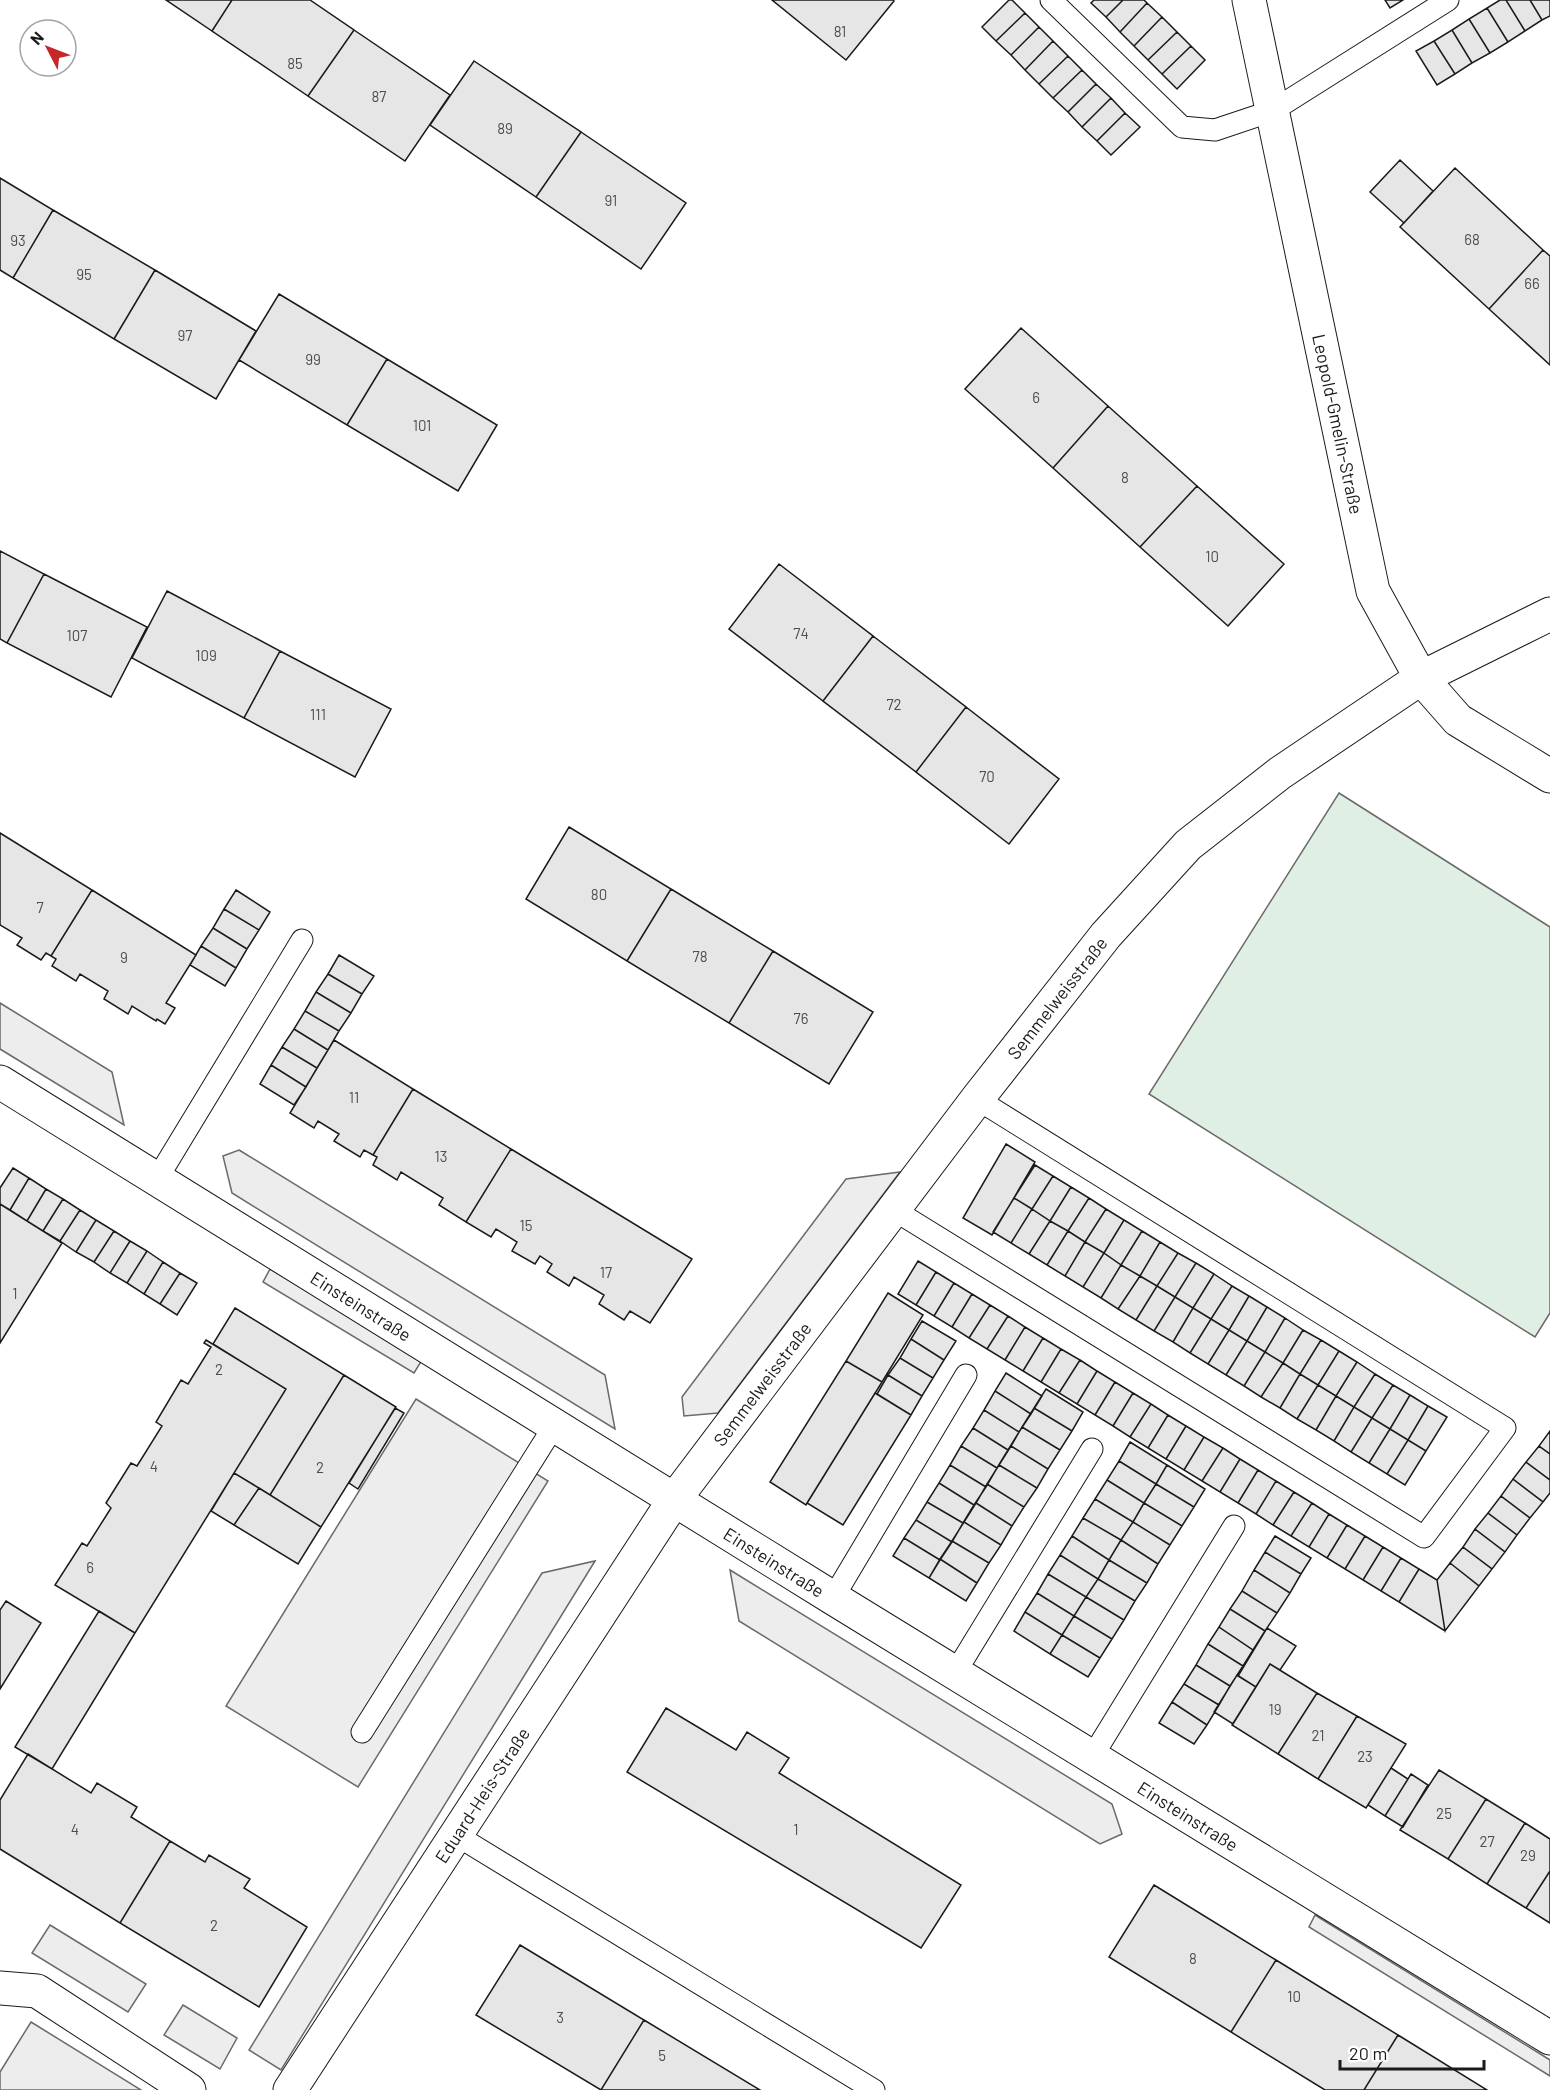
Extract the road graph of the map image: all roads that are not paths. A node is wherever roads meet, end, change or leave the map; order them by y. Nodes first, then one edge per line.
1 (1051, 0) edge
2 (1249, 0) edge
3 (1448, 0) edge
4 (1272, 111) junction
5 (1550, 614) edge
6 (1421, 678) junction
7 (1550, 776) edge
8 (302, 940) dead end
9 (0, 1082) edge
10 (977, 1099) junction
11 (157, 1179) junction
12 (894, 1210) junction
13 (966, 1375) dead end
14 (554, 1426) junction
15 (1092, 1449) dead end
16 (674, 1500) junction
17 (1234, 1526) dead end
18 (833, 1598) junction
19 (955, 1673) junction
20 (362, 1732) dead end
21 (1092, 1757) junction
22 (456, 1834) junction
23 (0, 1988) edge
24 (1550, 2038) edge
25 (189, 2090) edge
26 (290, 2090) edge
27 (874, 2090) edge

1 - 4 lane
2 - 4 street, Leopold-Gmelin-Straße
3 - 4 lane
4 - 6 street, Leopold-Gmelin-Straße
5 - 6 street, Semmelweisstraße
6 - 7 street, Leopold-Gmelin-Straße
6 - 10 street, Semmelweisstraße
8 - 11 lane
9 - 11 street, Einsteinstraße
10 - 12 street, Semmelweisstraße
10 - 12 lane
11 - 14 street, Einsteinstraße
12 - 16 street, Semmelweisstraße
13 - 18 lane
14 - 16 street, Einsteinstraße
14 - 20 lane
15 - 19 lane
16 - 18 street, Einsteinstraße
16 - 22 street, Eduard-Heis-Straße
17 - 21 lane
18 - 19 street, Einsteinstraße
19 - 21 street, Einsteinstraße
21 - 24 street, Einsteinstraße
22 - 26 street, Eduard-Heis-Straße
22 - 27 lane
23 - 25 street

